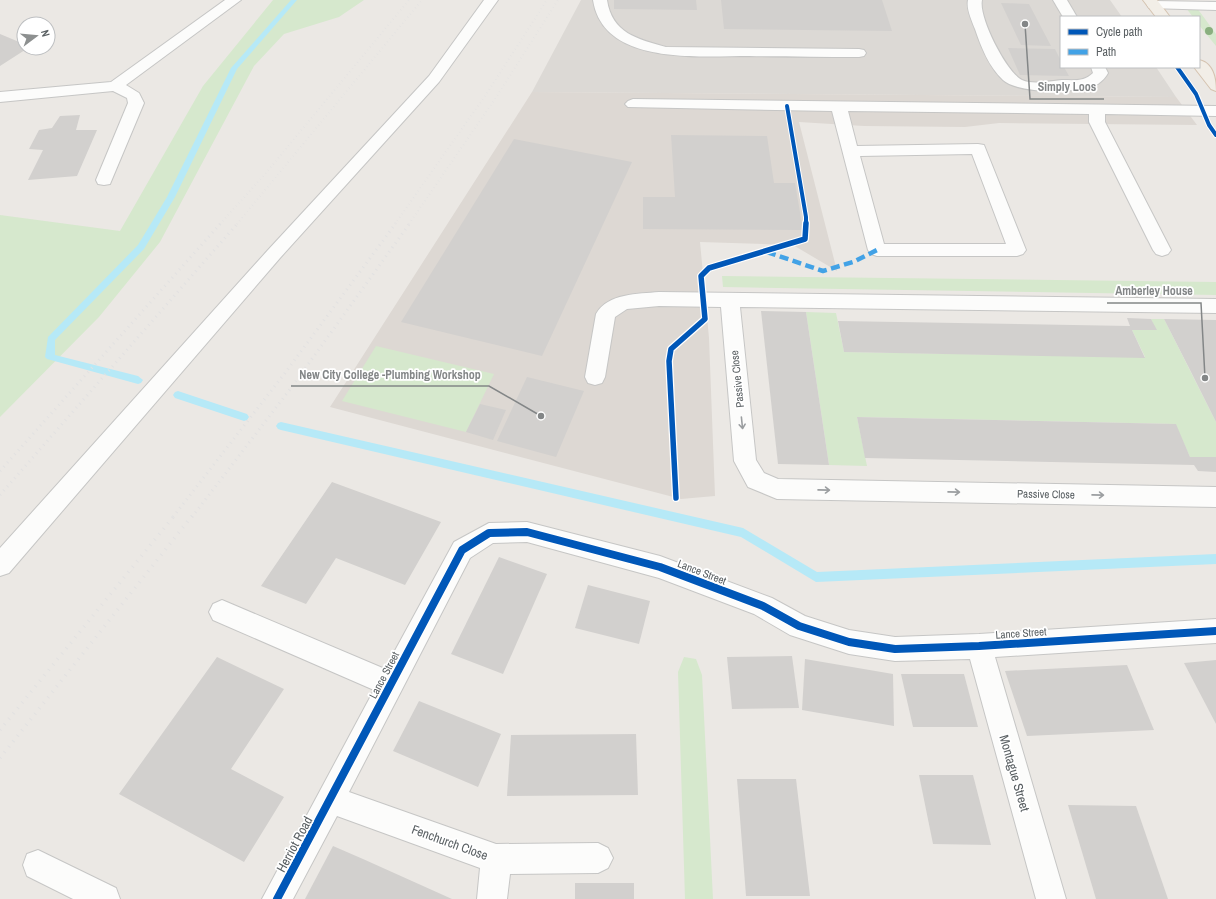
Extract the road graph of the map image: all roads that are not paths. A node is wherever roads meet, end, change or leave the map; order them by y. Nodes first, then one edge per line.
1 (234, 0) edge
2 (491, 0) edge
3 (600, 0) edge
4 (975, 0) edge
5 (1060, 0) edge
6 (1152, 3) edge
7 (1216, 6) edge
8 (1069, 16) edge
9 (1162, 16) edge
10 (859, 53) dead end
11 (1200, 65) edge
12 (1098, 68) edge
13 (115, 86) junction
14 (1216, 86) edge
15 (0, 97) edge
16 (633, 104) dead end
17 (839, 107) junction
18 (1097, 110) junction
19 (1216, 111) edge
20 (851, 151) junction
21 (104, 180) dead end
22 (1162, 250) dead end
23 (730, 300) junction
24 (1216, 306) edge
25 (595, 377) dead end
26 (1216, 497) edge
27 (0, 565) edge
28 (222, 612) dead end
29 (1216, 631) edge
30 (979, 646) junction
31 (390, 684) junction
32 (330, 799) junction
33 (598, 858) dead end
34 (496, 859) junction
35 (38, 865) dead end
36 (105, 899) edge
37 (277, 899) edge
38 (492, 899) edge
39 (1051, 899) edge

1 - 13 street
2 - 27 street
3 - 10 street
4 - 12 street
5 - 8 street
6 - 7 street
6 - 9 main road
11 - 14 main road
13 - 15 street
13 - 21 street
16 - 17 street
17 - 18 street
17 - 20 street
18 - 19 street
18 - 22 street
20 - 20 street
23 - 24 street
23 - 25 street
23 -> 26 street, Passive Close
28 - 31 street
29 - 30 street, Lance Street
30 - 31 street, Lance Street
30 - 39 street, Montague Street
31 - 32 street, Lance Street
32 - 34 street, Fenchurch Close
32 - 37 street, Herriot Road
33 - 34 street, Fenchurch Close
34 - 38 street
35 - 36 street

